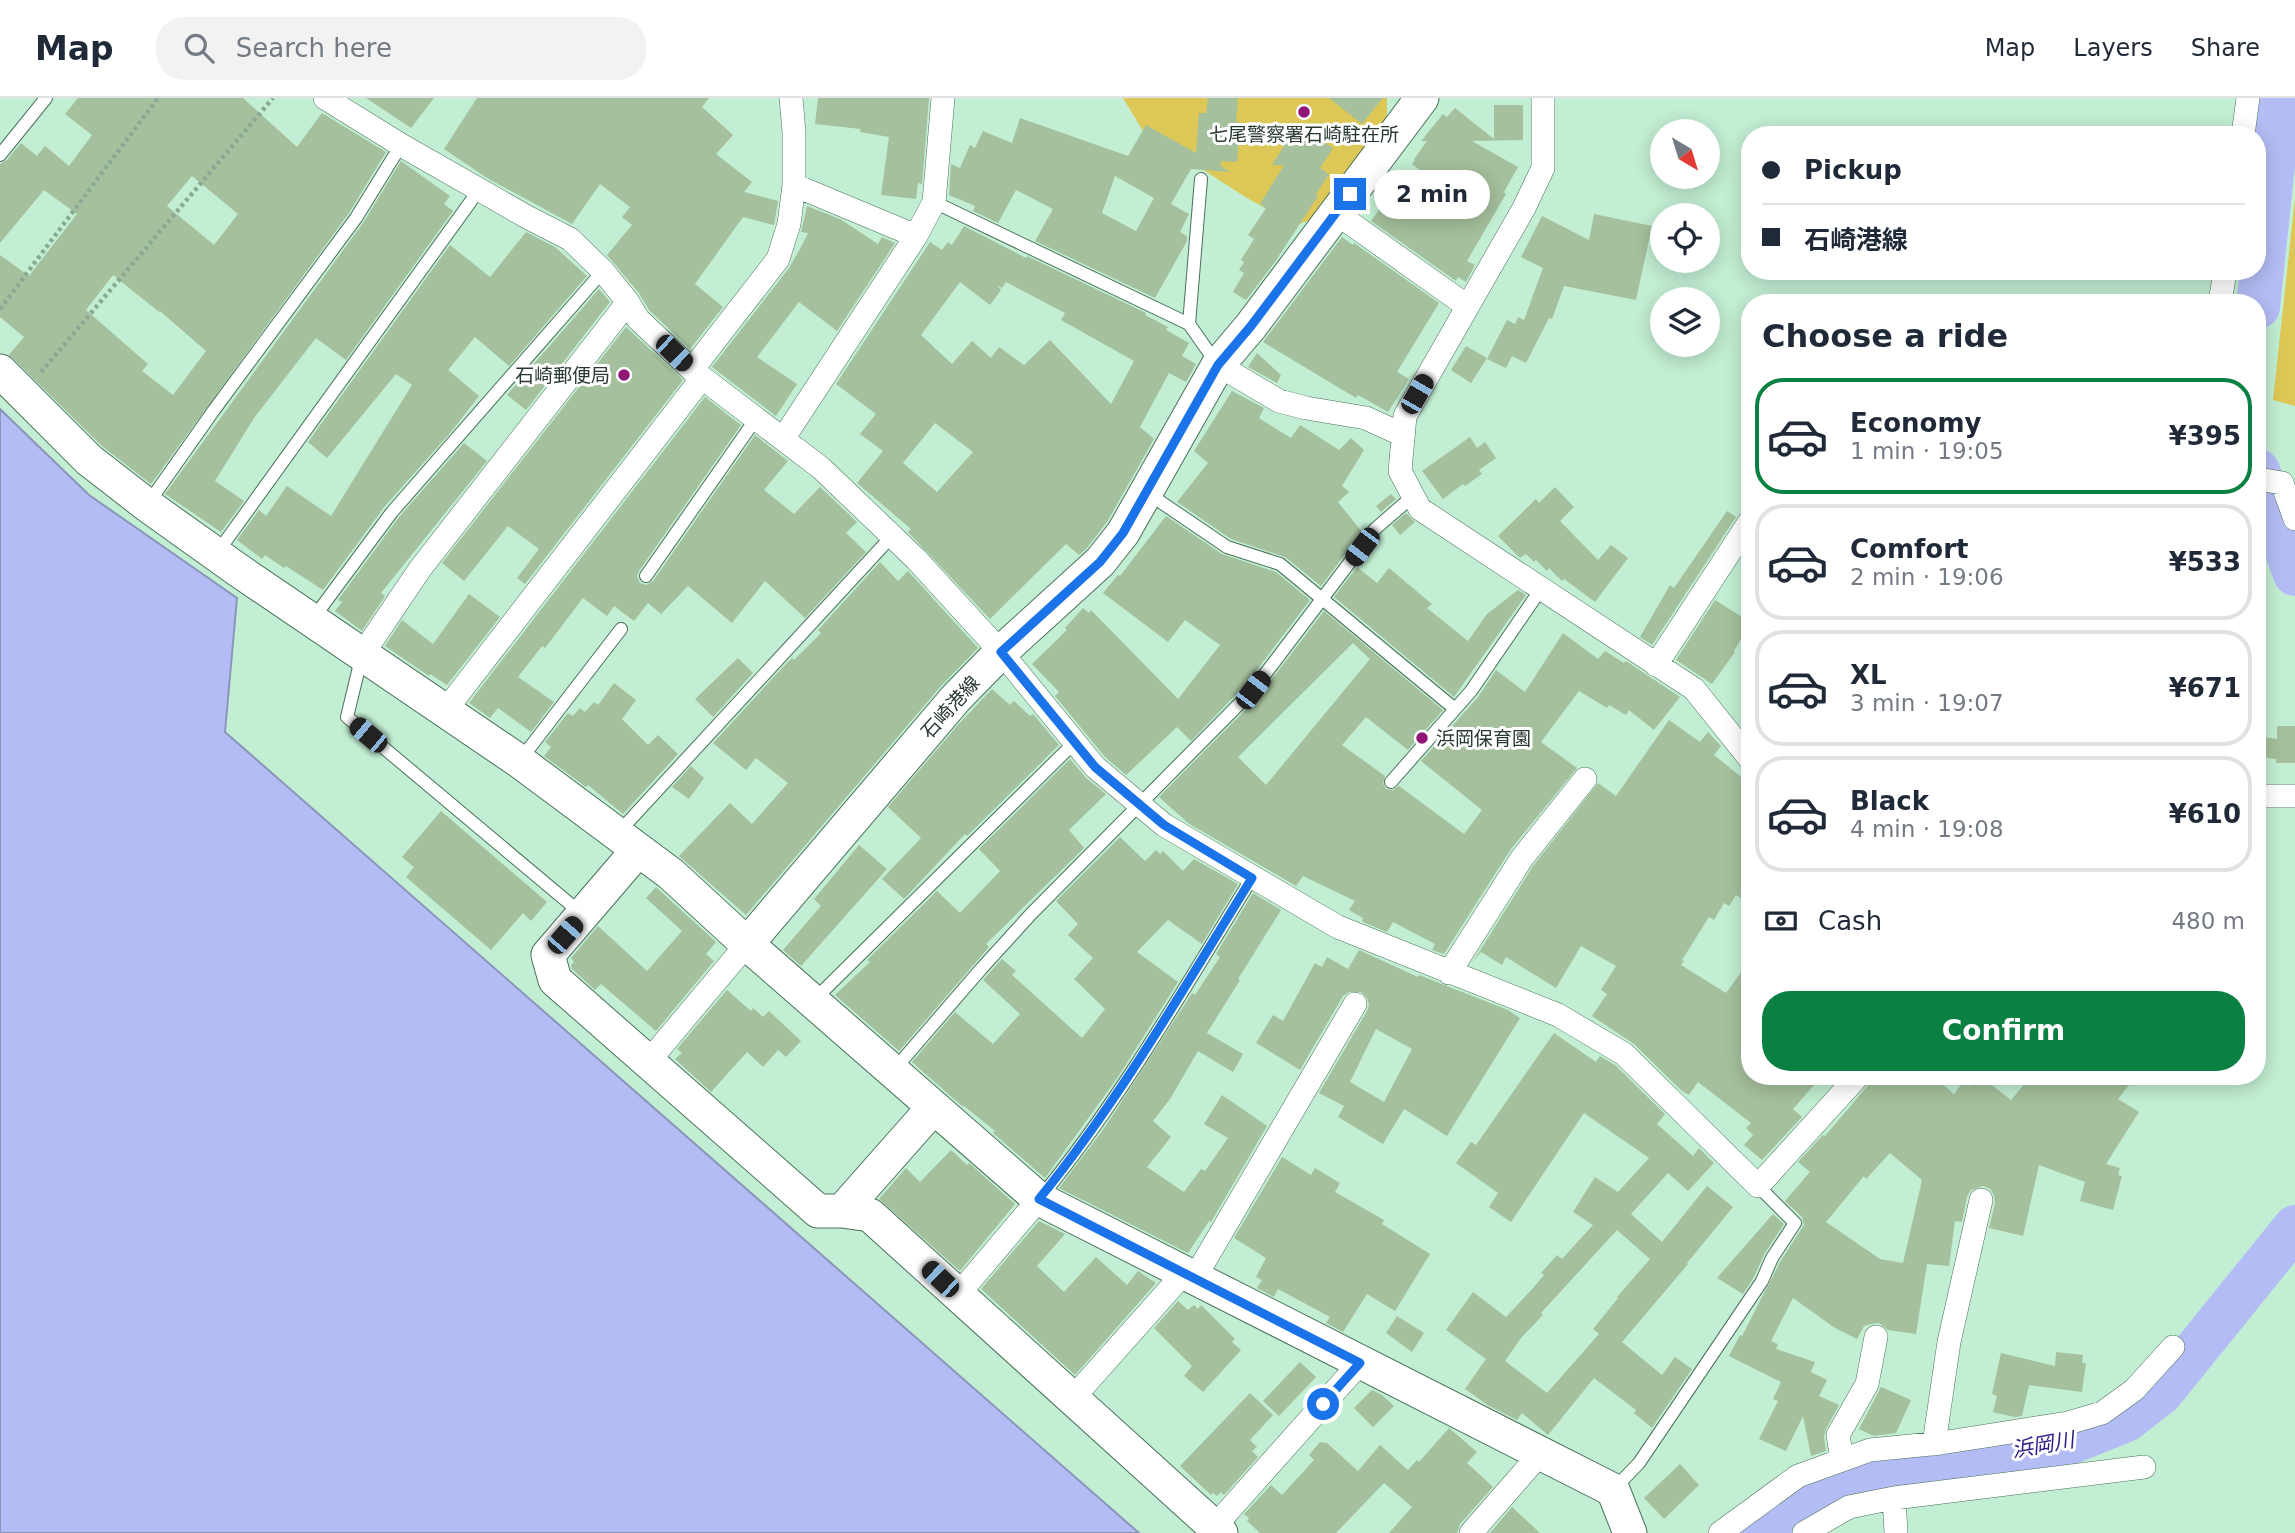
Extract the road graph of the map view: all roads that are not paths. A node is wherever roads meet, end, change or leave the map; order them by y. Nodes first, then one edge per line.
1 (46, 98) edge
2 (325, 98) edge
3 (791, 98) edge
4 (943, 98) edge
5 (1422, 98) edge
6 (1543, 98) edge
7 (2248, 98) edge
8 (2244, 126) edge
9 (401, 145) junction
10 (0, 155) edge
11 (1201, 179) dead end
12 (794, 186) junction
13 (479, 190) junction
14 (934, 202) junction
15 (1336, 213) junction
16 (916, 236) junction
17 (603, 271) junction
18 (628, 302) junction
19 (1467, 306) junction
20 (1189, 324) junction
21 (1218, 365) junction
22 (697, 374) junction
23 (11, 382) edge
24 (755, 420) junction
25 (1403, 435) junction
26 (783, 439) junction
27 (2266, 480) edge
28 (1146, 492) junction
29 (1413, 496) junction
30 (148, 505) junction
31 (2295, 519) edge
32 (1741, 535) edge
33 (892, 536) junction
34 (216, 555) junction
35 (646, 576) dead end
36 (1541, 589) junction
37 (1323, 600) junction
38 (312, 621) junction
39 (621, 629) dead end
40 (1001, 652) junction
41 (362, 655) junction
42 (1656, 665) junction
43 (1455, 709) junction
44 (445, 711) junction
45 (1074, 743) junction
46 (1741, 748) edge
47 (519, 761) junction
48 (1585, 779) dead end
49 (1391, 782) dead end
50 (2266, 796) edge
51 (2295, 796) edge
52 (1140, 805) junction
53 (627, 842) junction
54 (1252, 878) junction
55 (583, 914) junction
56 (747, 944) junction
57 (1449, 973) junction
58 (813, 1002) junction
59 (1355, 1003) dead end
60 (648, 1062) junction
61 (892, 1072) junction
62 (1850, 1085) edge
63 (933, 1108) junction
64 (1758, 1186) junction
65 (1039, 1199) junction
66 (1981, 1200) dead end
67 (842, 1211) junction
68 (1189, 1276) junction
69 (957, 1296) junction
70 (1876, 1337) dead end
71 (2172, 1347) dead end
72 (1360, 1363) junction
73 (1072, 1399) junction
74 (1934, 1444) junction
75 (1540, 1454) junction
76 (1842, 1459) junction
77 (2144, 1467) dead end
78 (1613, 1490) junction
79 (1894, 1498) junction
80 (1217, 1530) edge
81 (1471, 1533) edge
82 (1630, 1533) edge
83 (1720, 1533) edge
84 (1804, 1533) edge
85 (1896, 1533) edge

1 - 10 lane
2 - 9 street
3 - 12 street
4 - 14 street
5 - 15 street, 石崎港線
6 - 19 street
7 - 8 street
9 - 13 street
9 - 30 lane
11 - 20 lane
12 - 16 street
12 - 22 street
13 - 17 street
13 - 34 lane
14 - 16 street
14 - 20 lane
15 - 19 street
15 - 21 street, 石崎港線
16 - 26 street
17 - 18 street
17 - 38 lane
18 - 22 street
18 - 41 street
19 - 25 street
20 - 21 lane
21 - 25 street
21 - 28 street, 石崎港線
22 - 24 street
22 - 44 street
23 - 30 street
24 - 26 street
24 - 35 lane
25 - 29 street
26 - 33 street
27 - 31 street
28 - 37 lane
28 - 40 street, 石崎港線
29 - 36 street
29 - 37 lane
30 - 34 street
32 - 42 street
33 - 40 street
33 - 53 lane
34 - 38 street
36 - 42 street
36 - 43 lane
37 - 43 lane
37 - 52 lane
38 - 41 street
39 - 47 lane
40 - 45 street
40 - 56 street, 石崎港線
41 - 44 street
41 - 55 lane
42 - 46 street
43 - 49 lane
44 - 47 street
45 - 52 street
45 - 58 lane
47 - 53 street
48 - 57 street
50 - 51 street
52 - 54 street
52 - 61 lane
53 - 55 street
53 - 56 street
54 - 57 street
54 - 65 lane
55 - 60 street
56 - 58 street
56 - 60 street
57 - 64 street
58 - 61 street
59 - 68 street
60 - 67 street
61 - 63 street
62 - 64 street
63 - 65 street
63 - 67 street
64 - 78 lane
65 - 68 street
65 - 69 street
66 - 74 street
67 - 69 street
68 - 72 street
68 - 73 street
69 - 73 street
70 - 76 street
71 - 74 street
72 - 75 street
72 - 80 street
73 - 80 street
74 - 76 street
75 - 78 street
75 - 81 street
76 - 83 street
77 - 79 street
78 - 82 street
79 - 84 street
79 - 85 street

